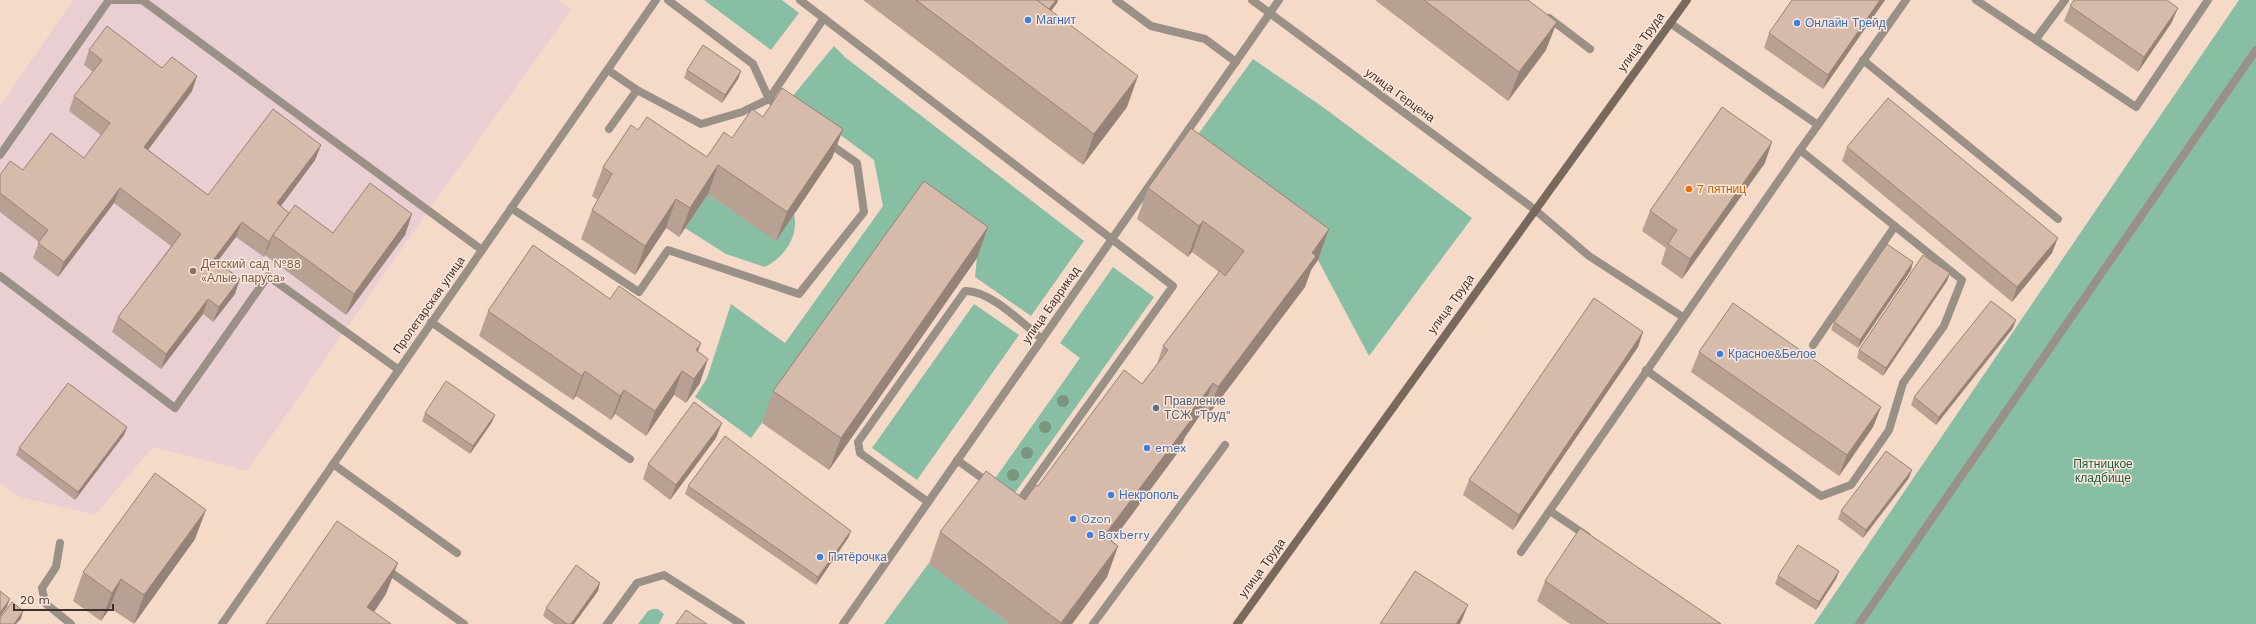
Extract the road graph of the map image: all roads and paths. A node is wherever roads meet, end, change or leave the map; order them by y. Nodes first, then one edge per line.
1 (656, 0) edge
2 (668, 0) edge
3 (800, 0) edge
4 (1116, 0) edge
5 (1252, 0) edge
6 (1279, 0) edge
7 (1687, 0) edge
8 (1906, 0) edge
9 (1976, 0) edge
10 (2065, 0) edge
11 (2208, 0) edge
12 (1270, 13) junction
13 (1543, 13) edge
14 (824, 18) junction
15 (1670, 23) junction
16 (2036, 39) junction
17 (1590, 49) dead end
18 (2256, 50) edge
19 (1863, 60) junction
20 (1236, 62) junction
21 (608, 70) junction
22 (637, 90) junction
23 (769, 99) junction
24 (785, 111) edge
25 (1818, 125) junction
26 (609, 129) dead end
27 (820, 137) edge
28 (1800, 150) junction
29 (0, 155) edge
30 (511, 208) junction
31 (1534, 209) junction
32 (2058, 219) dead end
33 (1895, 226) junction
34 (1112, 240) junction
35 (482, 250) junction
36 (0, 276) edge
37 (1683, 316) junction
38 (431, 322) junction
39 (1042, 339) junction
40 (1814, 345) dead end
41 (399, 370) junction
42 (1646, 370) junction
43 (1225, 445) dead end
44 (630, 459) dead end
45 (957, 460) junction
46 (333, 464) junction
47 (928, 502) junction
48 (1550, 510) junction
49 (1595, 542) edge
50 (60, 543) dead end
51 (1521, 552) dead end
52 (457, 554) dead end
53 (382, 566) edge
54 (1241, 622) edge
55 (71, 624) edge
56 (222, 624) edge
57 (464, 624) edge
58 (607, 624) edge
59 (741, 624) edge
60 (843, 624) edge
61 (1093, 624) edge
62 (1859, 624) edge

1 - 21 street, Пролетарская улица
2 - 23 street
3 - 14 street
4 - 20 street
5 - 12 street, улица Герцена
6 - 12 street, улица Баррикад
7 - 15 street, улица Труда
8 - 19 street
9 - 16 street
10 - 16 street
11 - 16 street
12 - 20 street, улица Баррикад
12 - 31 street, улица Герцена
13 - 17 street
14 - 23 street
14 - 34 street
15 - 25 street
15 - 31 street, улица Труда
18 - 62 street
19 - 25 street
19 - 32 street
20 - 34 street, улица Баррикад
21 - 22 street
21 - 30 street, Пролетарская улица
22 - 23 street
22 - 26 street
23 - 24 street
25 - 28 street
27 - 30 street
28 - 33 street
28 - 37 street
29 - 35 street
30 - 35 street, Пролетарская улица
31 - 37 street, улица Герцена
31 - 54 street, улица Труда
33 - 40 street
33 - 42 street
34 - 39 street, улица Баррикад
34 - 45 street
35 - 38 street, Пролетарская улица
36 - 41 street
37 - 42 street
38 - 41 street, Пролетарская улица
38 - 44 street
39 - 45 street, улица Баррикад
39 - 47 street
41 - 46 street, Пролетарская улица
42 - 48 street
43 - 61 street
45 - 47 street, улица Баррикад
46 - 52 street
46 - 56 street, Пролетарская улица
47 - 60 street, улица Баррикад
48 - 49 street
48 - 51 street
50 - 55 street
53 - 57 street
58 - 59 street

